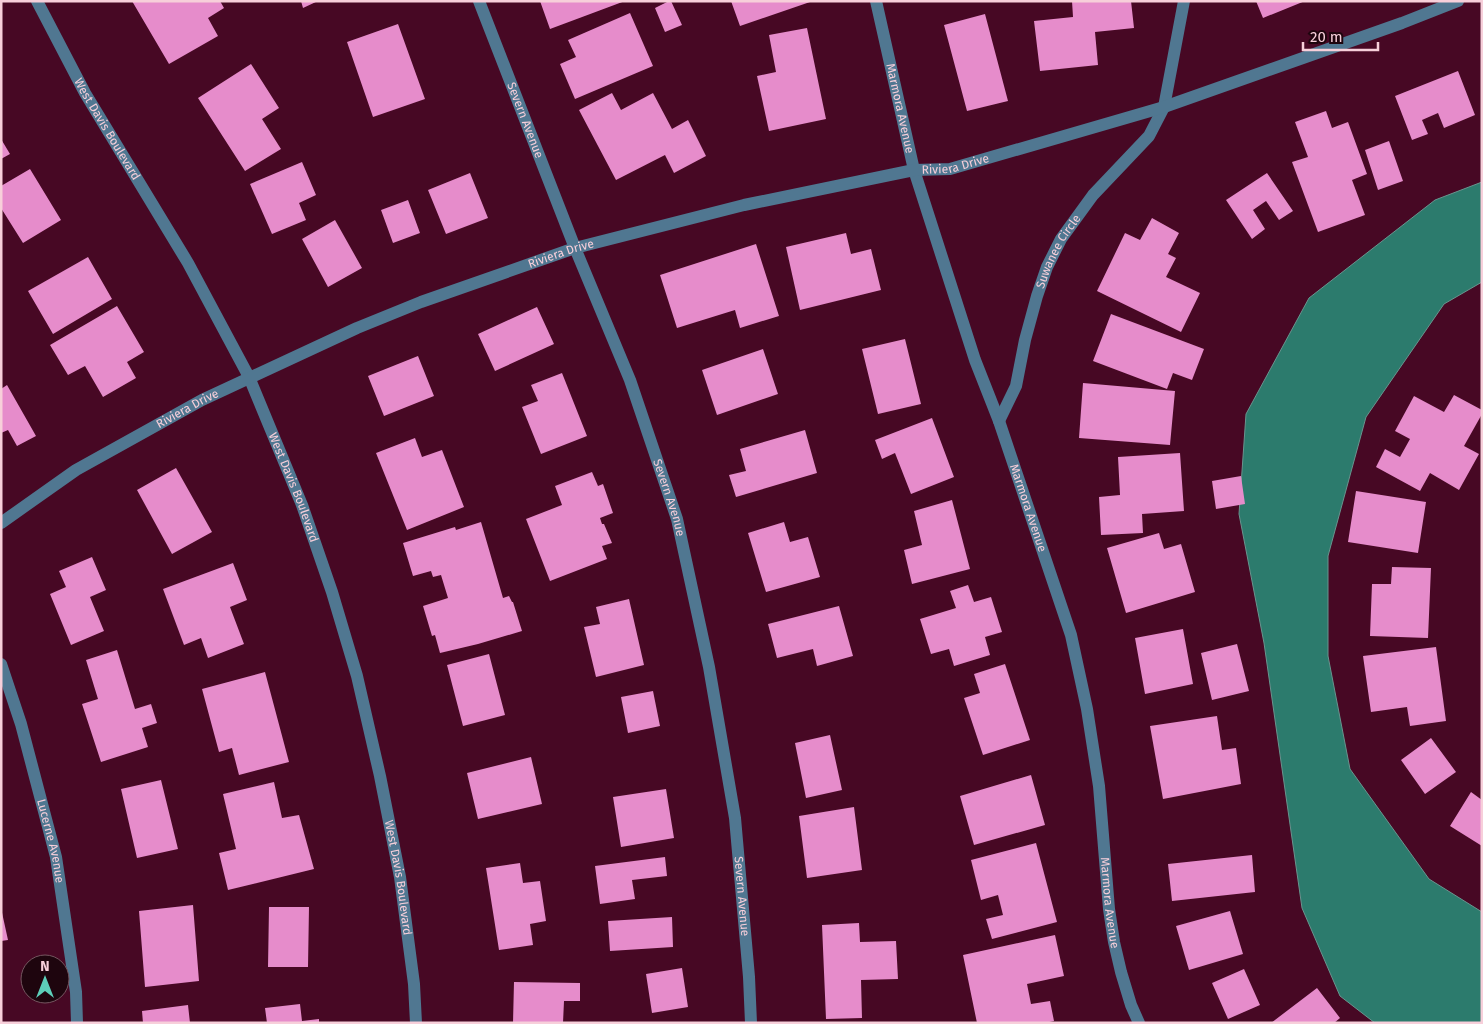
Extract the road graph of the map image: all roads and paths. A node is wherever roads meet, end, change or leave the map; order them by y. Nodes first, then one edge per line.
1 (37, 1) edge
2 (478, 1) edge
3 (876, 1) edge
4 (1184, 1) edge
5 (1458, 1) edge
6 (1164, 107) junction
7 (914, 170) junction
8 (575, 248) junction
9 (249, 377) junction
10 (999, 421) junction
11 (1, 523) edge
12 (1, 664) edge
13 (77, 1023) edge
14 (416, 1023) edge
15 (751, 1023) edge
16 (1138, 1023) edge

1 - 9 street, West Davis Boulevard
2 - 8 street, Severn Avenue
3 - 7 street, Marmora Avenue
4 - 6 street, Suwanee Circle
5 - 6 street
6 - 7 street, Riviera Drive
6 - 10 street, Suwanee Circle
7 - 8 street, Riviera Drive
7 - 10 street, Marmora Avenue
8 - 9 street, Riviera Drive
8 - 15 street, Severn Avenue
9 - 11 street, Riviera Drive
9 - 14 street, West Davis Boulevard
10 - 16 street, Marmora Avenue
12 - 13 street, Lucerne Avenue

